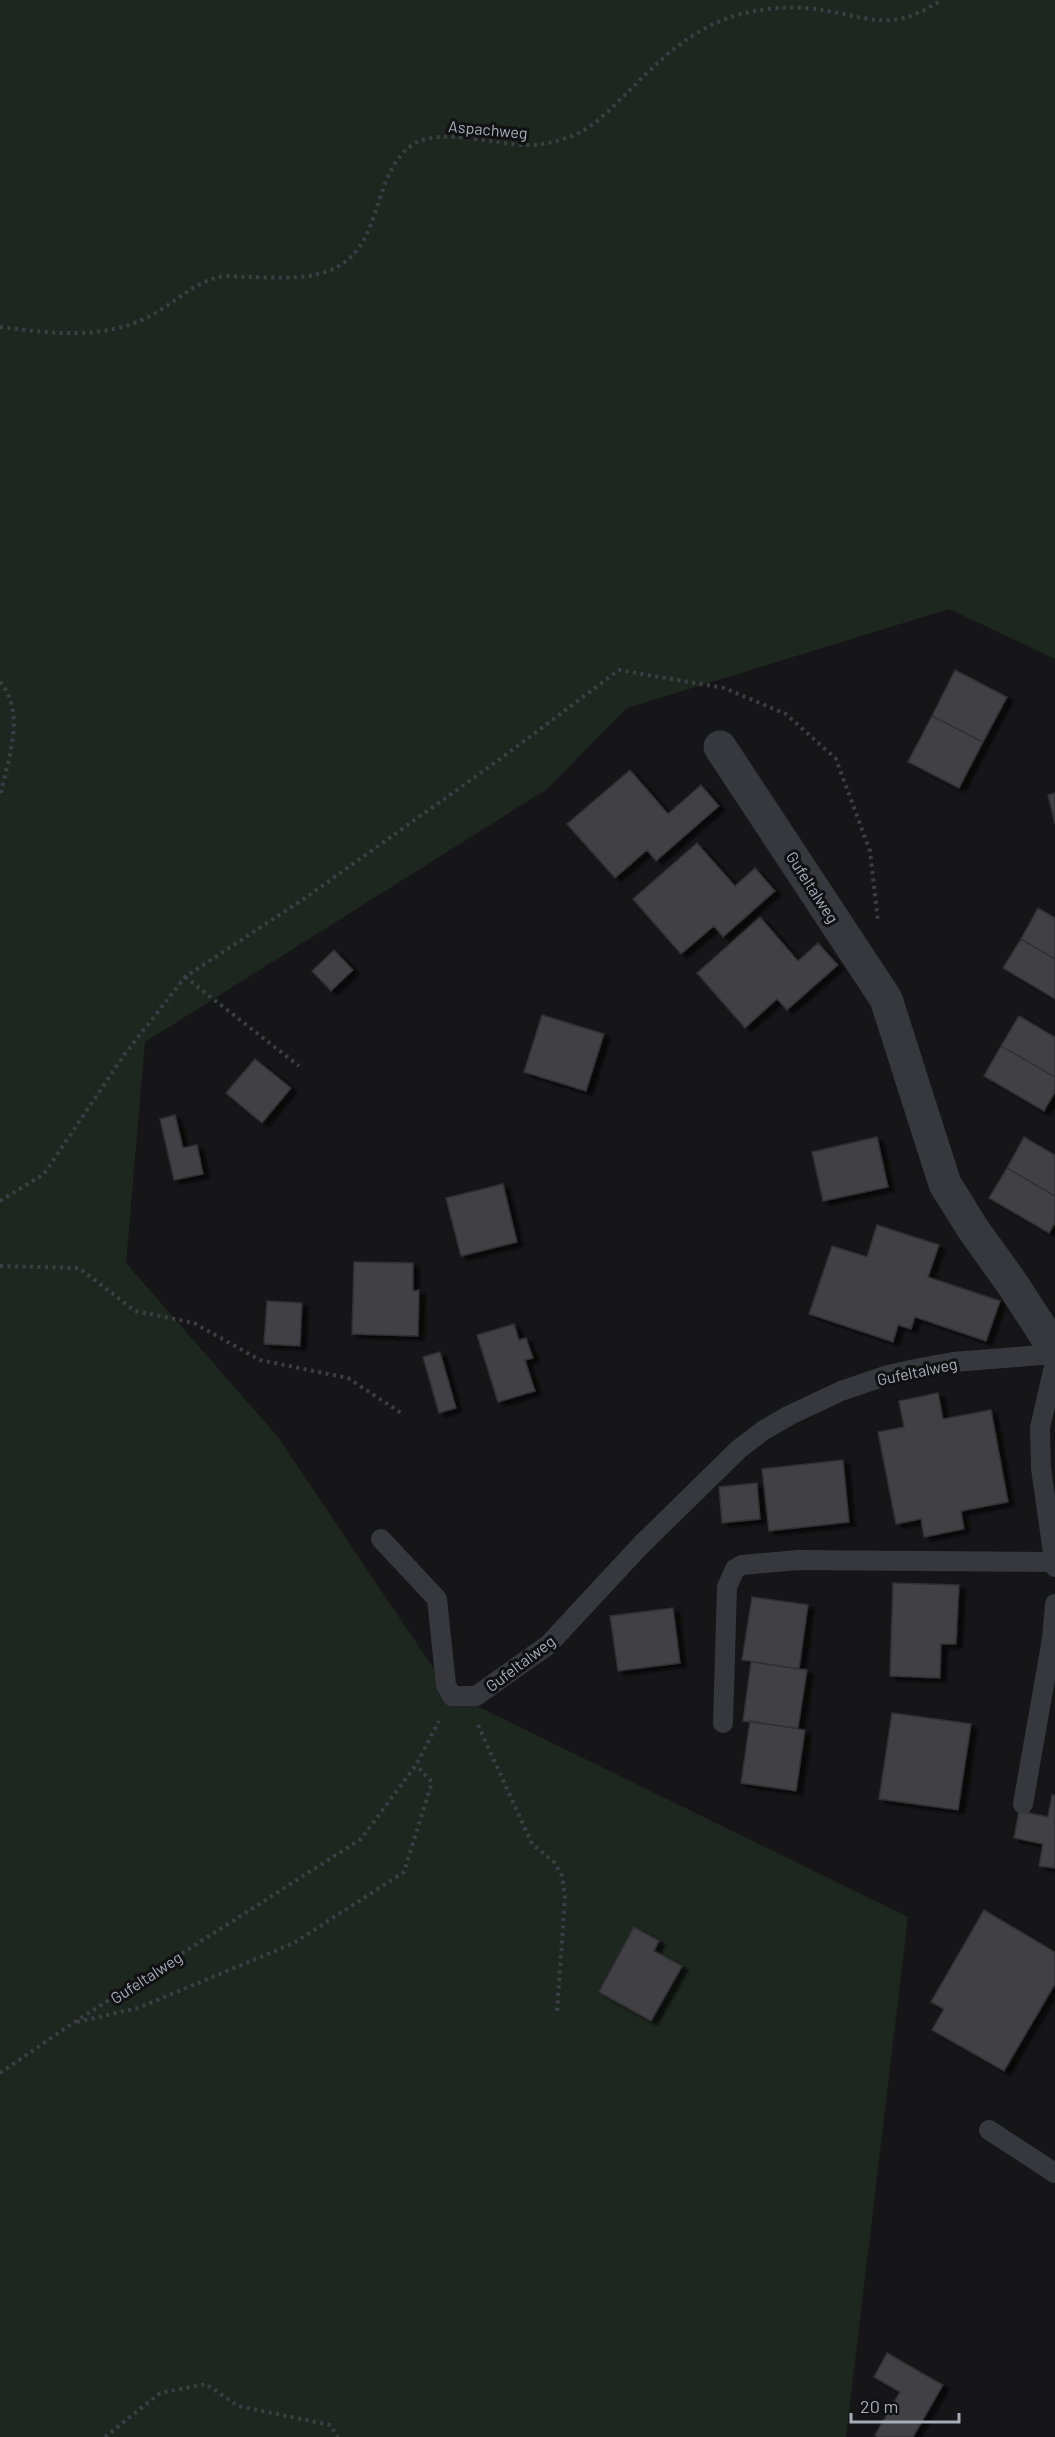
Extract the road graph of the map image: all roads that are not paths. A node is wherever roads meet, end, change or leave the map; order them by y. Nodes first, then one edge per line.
1 (720, 747) dead end
2 (1055, 1352) edge
3 (1055, 1362) edge
4 (381, 1539) dead end
5 (1055, 1564) edge
6 (1055, 1604) edge
7 (723, 1723) dead end
8 (1023, 1804) dead end
9 (989, 2130) dead end
10 (1055, 2173) edge

1 - 2 street, Gufeltalweg
2 - 4 lane, Gufeltalweg
3 - 5 lane
5 - 7 lane
6 - 8 lane
9 - 10 lane

